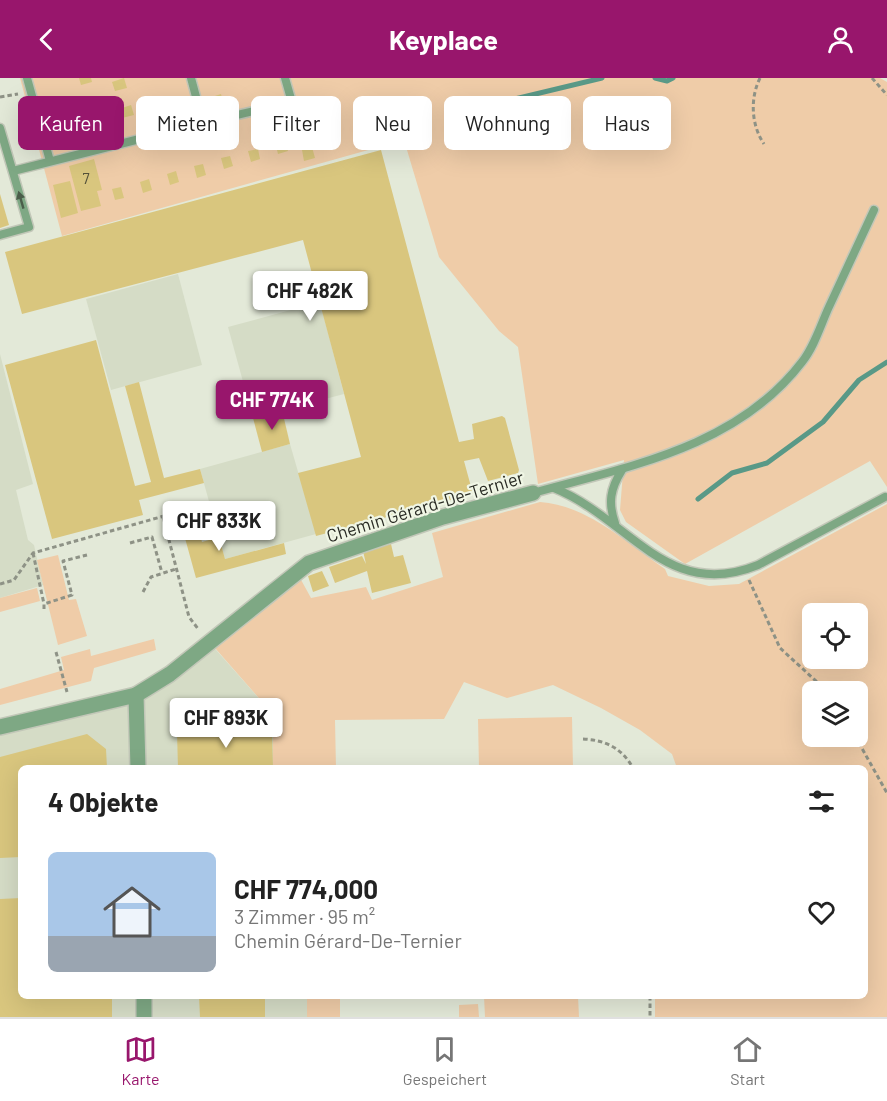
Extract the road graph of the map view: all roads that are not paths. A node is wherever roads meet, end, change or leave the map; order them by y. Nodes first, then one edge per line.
1 (27, 78) edge
2 (191, 78) edge
3 (285, 78) edge
4 (196, 96) edge
5 (290, 96) edge
6 (0, 128) edge
7 (136, 140) edge
8 (50, 161) junction
9 (13, 171) junction
10 (874, 210) dead end
11 (0, 235) edge
12 (621, 470) junction
13 (554, 488) junction
14 (533, 493) joint
15 (885, 497) dead end
16 (615, 525) junction
17 (136, 695) junction
18 (0, 727) edge
19 (138, 765) edge
20 (144, 999) edge
21 (144, 1017) edge

1 - 8 lane
2 - 4 lane
3 - 5 lane
6 - 9 lane
7 - 8 lane
8 - 9 lane
11 -> 9 lane
10 - 12 lane, Chemin Gérard-De-Ternier
12 - 13 lane, Chemin Gérard-De-Ternier
12 - 16 lane
13 - 14 lane, Chemin Gérard-De-Ternier
13 - 16 lane
14 - 17 street, Chemin Gérard-De-Ternier
15 - 16 lane
17 - 18 street, Chemin Gérard-De-Ternier
17 - 19 street
20 - 21 street

